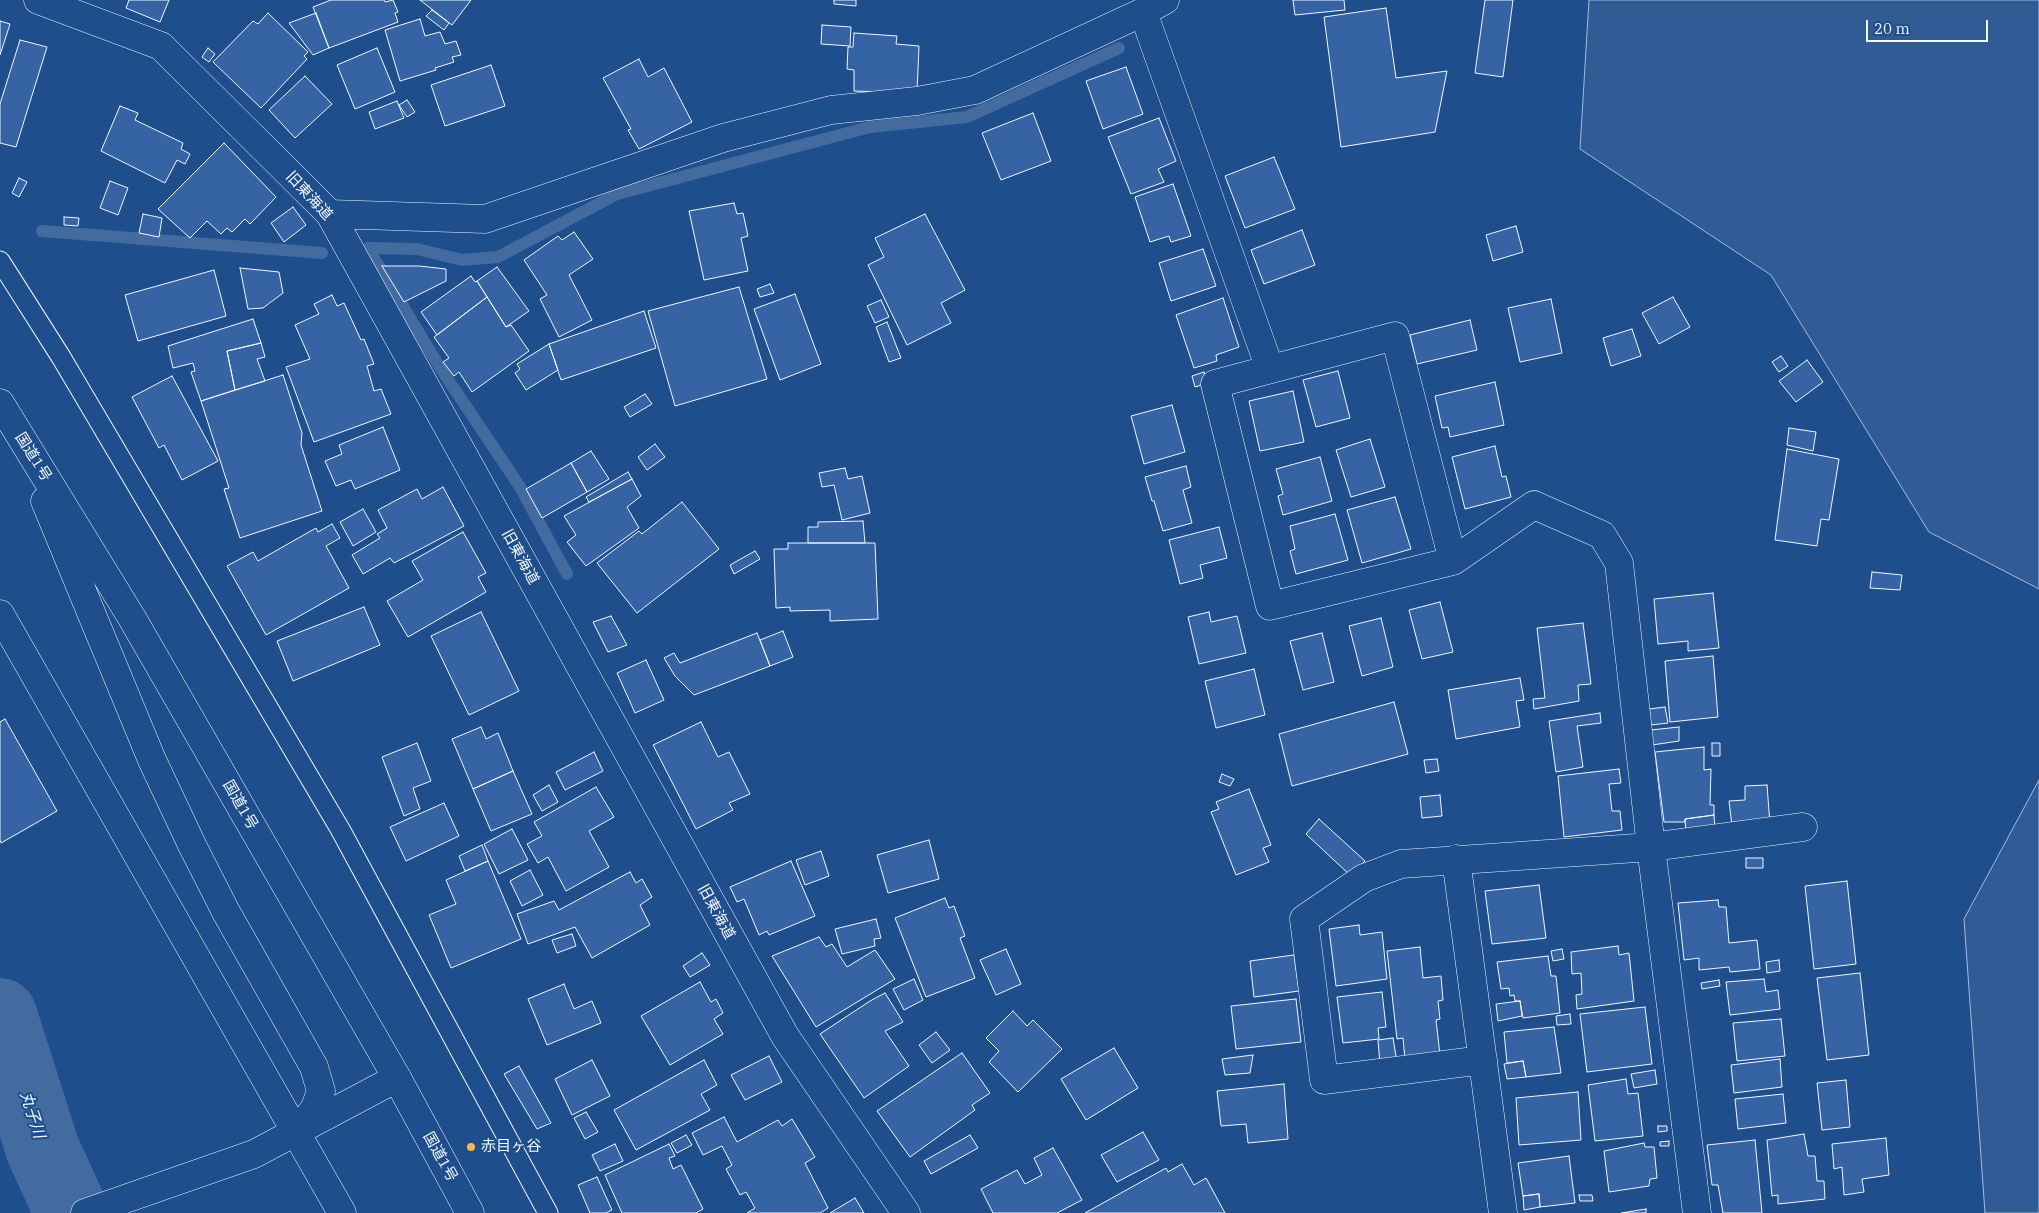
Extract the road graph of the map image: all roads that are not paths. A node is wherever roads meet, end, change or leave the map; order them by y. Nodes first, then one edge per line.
1 (38, 0) edge
2 (1154, 6) edge
3 (330, 214) junction
4 (0, 261) edge
5 (1270, 369) junction
6 (6, 413) edge
7 (1453, 561) junction
8 (0, 614) edge
9 (1803, 827) dead end
10 (1651, 847) junction
11 (1456, 859) junction
12 (1483, 1060) junction
13 (396, 1078) junction
14 (297, 1132) junction
15 (95, 1210) edge
16 (342, 1213) edge
17 (470, 1213) edge
18 (548, 1213) edge
19 (906, 1213) edge
20 (1503, 1213) edge
21 (1697, 1213) edge

1 - 3 main road, 旧東海道
2 - 3 main road
2 - 5 main road
3 - 19 main road, 旧東海道
4 - 18 lane
5 - 7 main road
5 - 7 main road
6 - 13 main road, 国道1号
6 - 14 main road
7 - 10 main road
8 - 14 main road
9 - 10 main road
10 - 11 main road
10 - 21 main road
11 - 12 main road
11 - 12 main road
12 - 20 main road
13 - 14 main road
13 - 17 main road, 国道1号
14 - 15 main road
14 - 16 main road

